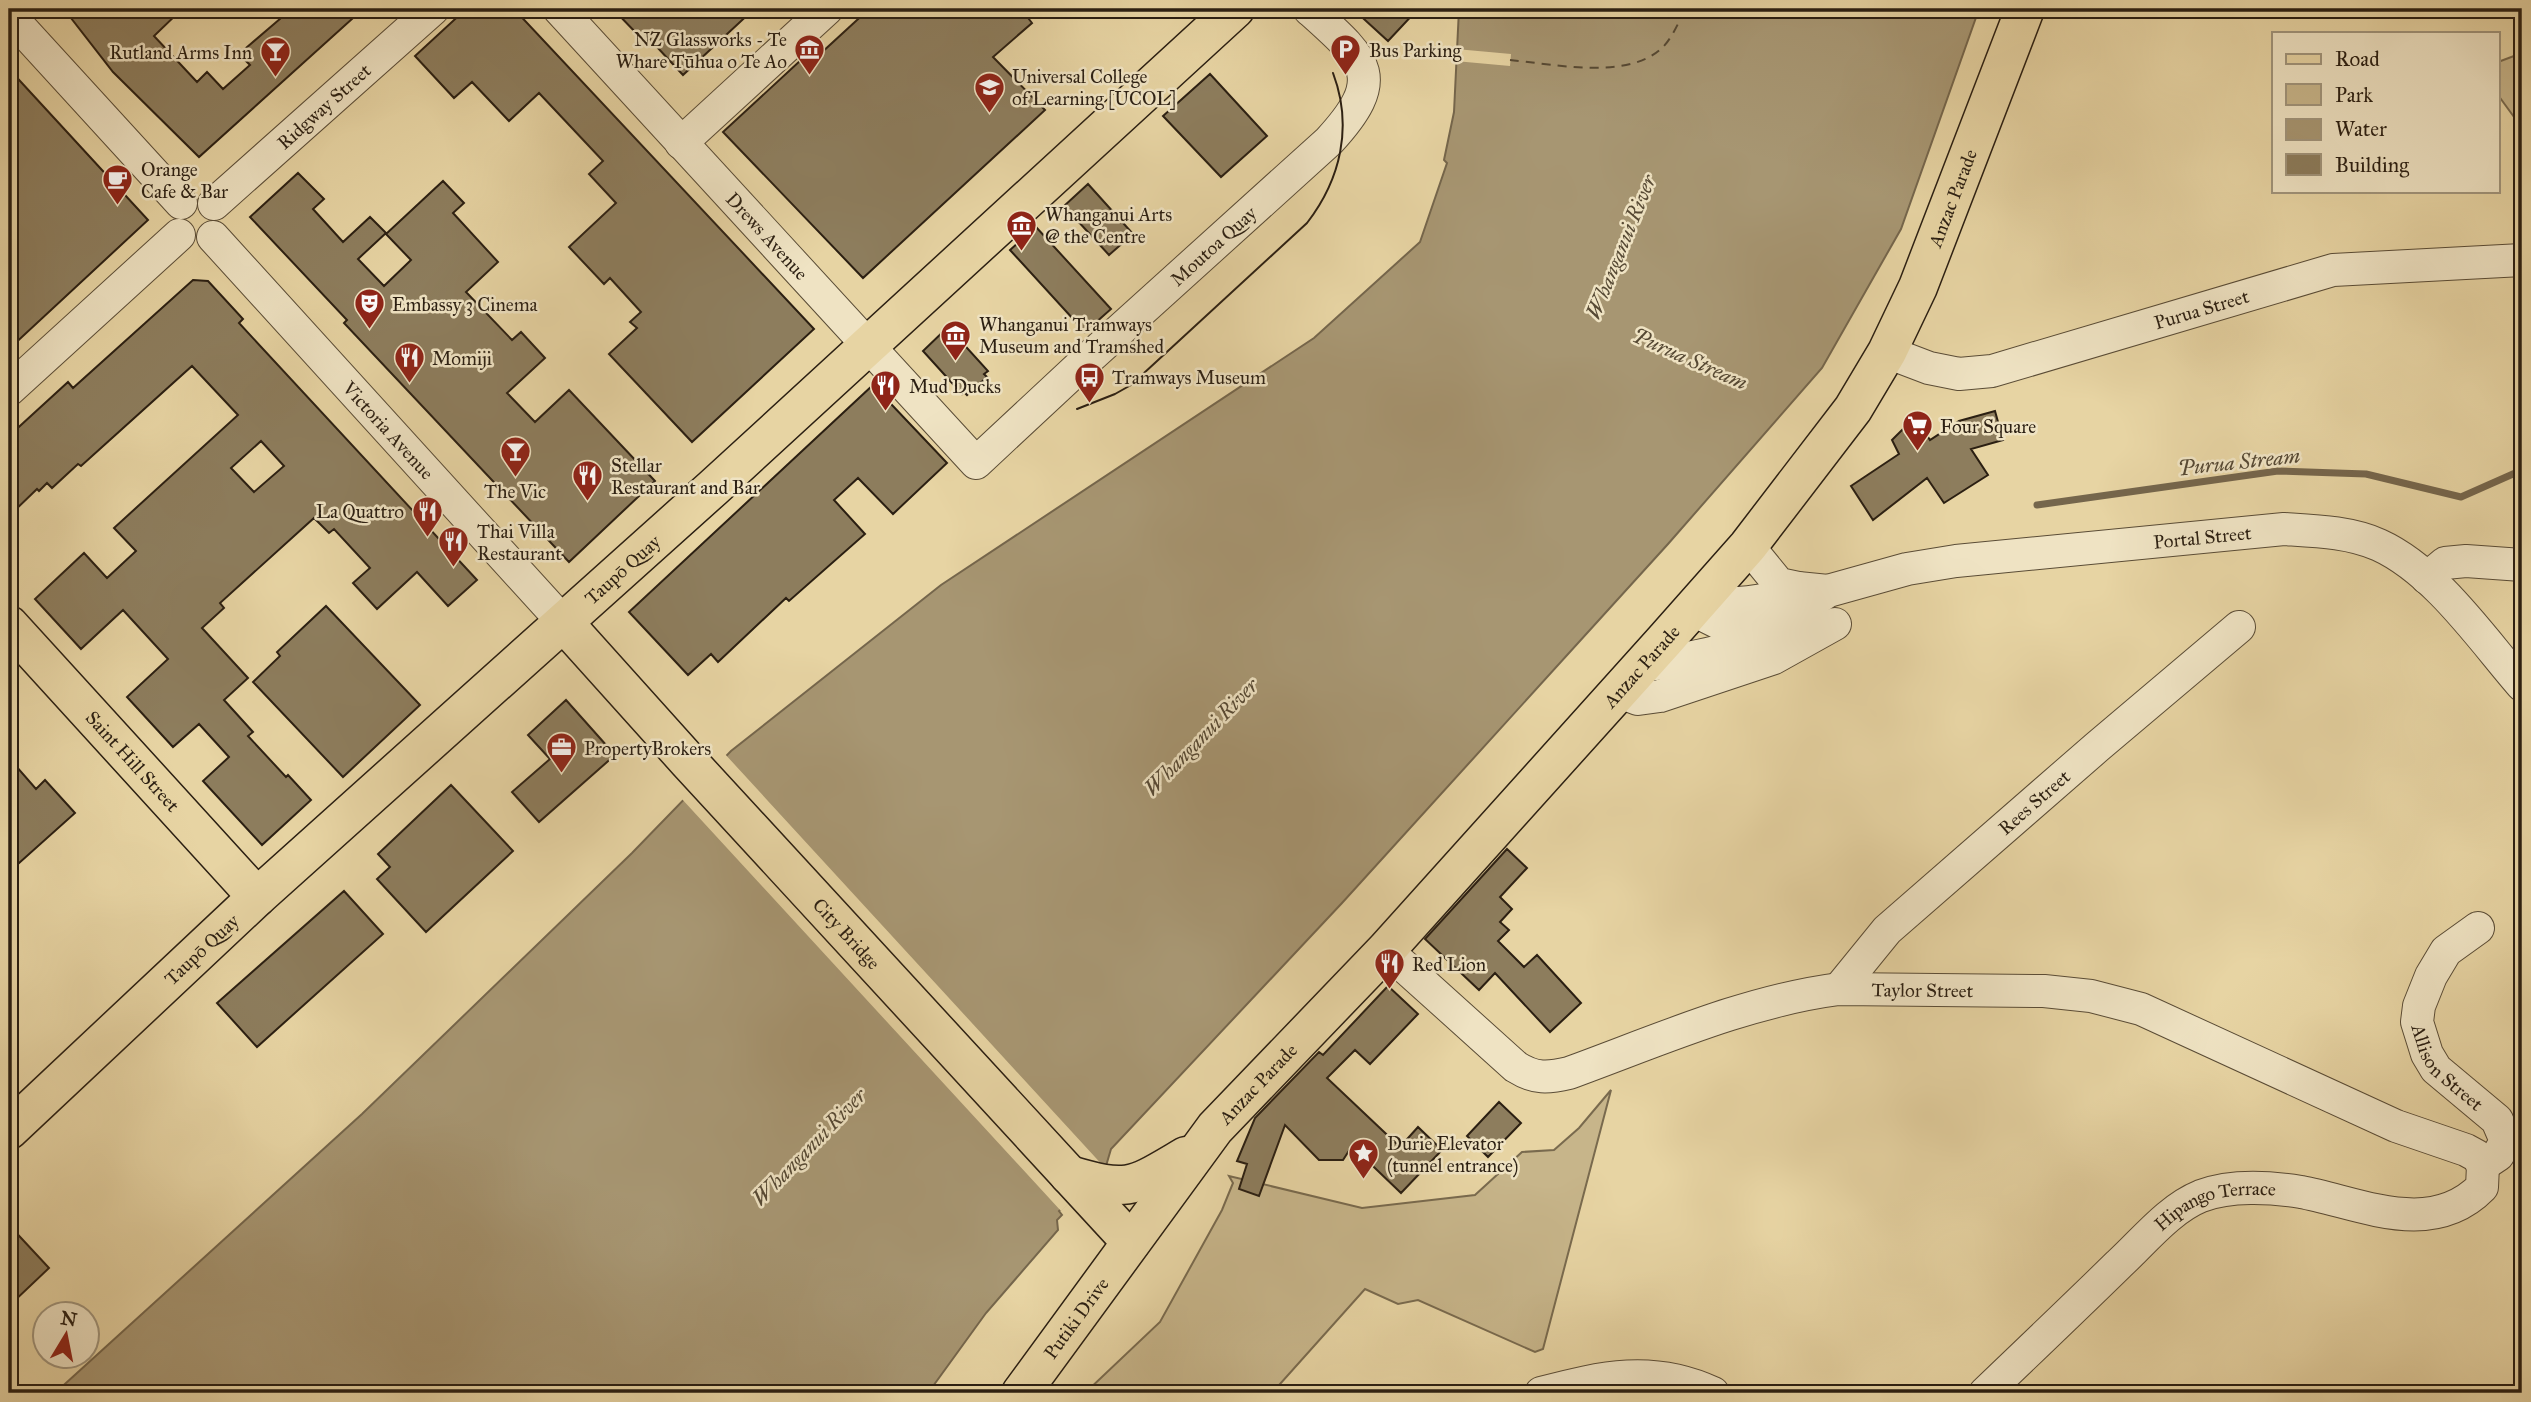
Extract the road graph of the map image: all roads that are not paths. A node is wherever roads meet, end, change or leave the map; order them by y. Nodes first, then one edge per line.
1 (433, 9) edge
2 (559, 9) edge
3 (827, 9) edge
4 (1235, 9) edge
5 (1310, 9) edge
6 (2025, 9) edge
7 (9, 15) edge
8 (681, 143) junction
9 (181, 203) junction
10 (214, 204) junction
11 (180, 236) junction
12 (213, 237) junction
13 (2522, 260) edge
14 (869, 346) junction
15 (1887, 352) junction
16 (9, 390) edge
17 (975, 463) joint
18 (1748, 546) junction
19 (2522, 565) edge
20 (2427, 578) junction
21 (1699, 599) junction
22 (1805, 599) junction
23 (564, 623) junction
24 (1835, 624) dead end
25 (9, 625) edge
26 (2239, 627) dead end
27 (1628, 679) junction
28 (2522, 685) edge
29 (257, 897) junction
30 (2478, 928) dead end
31 (1386, 950) junction
32 (1839, 989) junction
33 (9, 1130) edge
34 (1197, 1150) junction
35 (2483, 1165) junction
36 (1082, 1182) junction
37 (1131, 1242) junction
38 (1021, 1393) edge
39 (1541, 1393) edge
40 (1713, 1393) edge
41 (1985, 1393) edge

1 - 10 street, Ridgway Street
2 - 8 street, Drews Avenue
3 - 8 street
4 - 14 main road, Taupō Quay
5 - 17 street, Moutoa Quay
6 - 15 main road, Anzac Parade
7 - 9 street
8 - 14 street, Drews Avenue
9 - 10 street
9 - 11 street
10 - 12 street
11 - 12 street
11 - 16 street
12 - 23 street, Victoria Avenue
13 - 15 street, Purua Street
14 - 17 street, Drews Avenue
14 - 23 main road, Taupō Quay
15 - 18 main road, Anzac Parade
18 - 21 main road, Anzac Parade
18 - 22 street
19 - 20 street
20 - 22 street, Portal Street
20 - 28 street, Portal Street
21 - 22 street, Portal Street
21 - 27 main road, Anzac Parade
22 - 27 street, Portal Street
23 - 29 main road, Taupō Quay
23 - 36 main road, City Bridge
24 - 27 street
25 - 29 main road, Saint Hill Street
26 - 32 street, Rees Street
27 - 31 main road, Anzac Parade
29 - 33 main road, Taupō Quay
30 - 35 street, Allison Street
31 - 32 street, Taylor Street
31 - 34 main road, Anzac Parade
32 - 35 street, Taylor Street
34 - 36 main road
34 - 37 main road, Anzac Parade
35 - 41 street, Hipango Terrace
36 - 37 main road, City Bridge
37 - 38 main road, Putiki Drive
39 - 40 street

